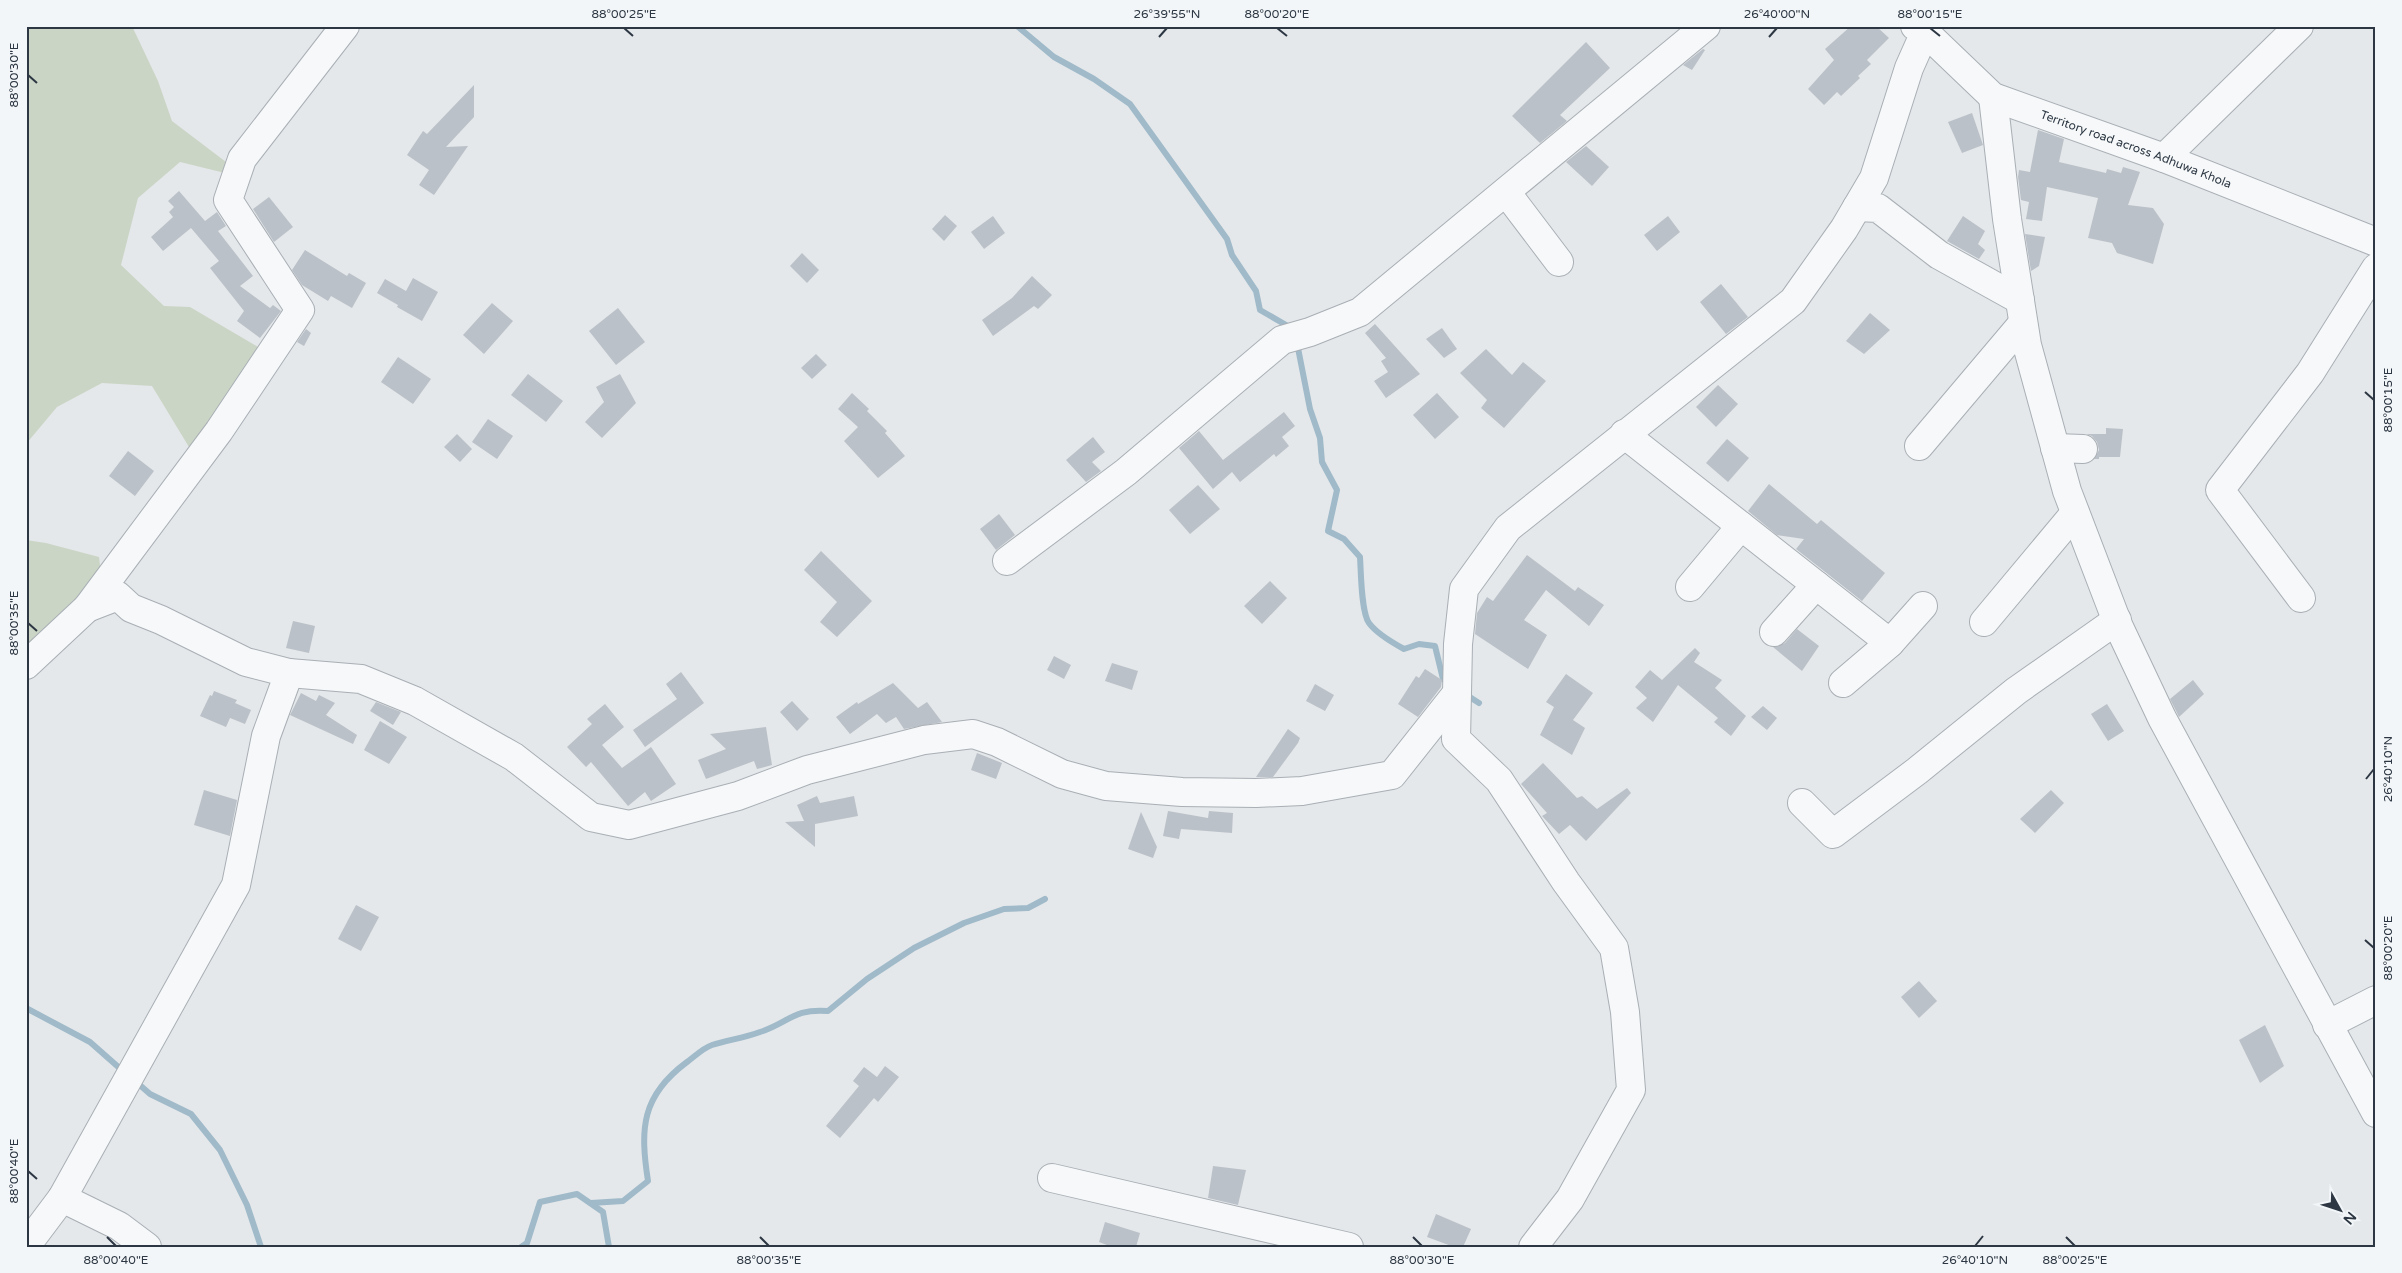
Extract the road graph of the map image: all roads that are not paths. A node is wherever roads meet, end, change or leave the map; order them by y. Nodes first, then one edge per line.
1 (345, 26) edge
2 (1706, 26) edge
3 (2299, 26) edge
4 (1920, 29) edge
5 (1993, 97) junction
6 (2164, 158) junction
7 (1506, 192) junction
8 (1857, 207) junction
9 (2376, 242) edge
10 (1559, 262) dead end
11 (2376, 268) edge
12 (2022, 312) junction
13 (1624, 434) junction
14 (1919, 446) dead end
15 (2055, 448) junction
16 (2083, 448) dead end
17 (2075, 513) junction
18 (1741, 526) junction
19 (1007, 561) dead end
20 (1816, 585) junction
21 (1690, 586) dead end
22 (2300, 598) dead end
23 (1923, 606) dead end
24 (88, 608) junction
25 (2117, 620) junction
26 (1984, 622) dead end
27 (1774, 632) dead end
28 (1890, 643) junction
29 (26, 665) edge
30 (289, 673) junction
31 (1843, 684) dead end
32 (1457, 693) junction
33 (1802, 803) dead end
34 (2376, 1000) edge
35 (2327, 1025) junction
36 (2376, 1113) edge
37 (1052, 1178) dead end
38 (62, 1198) junction
39 (26, 1246) edge
40 (147, 1247) edge
41 (1349, 1247) edge
42 (1533, 1247) edge

1 - 24 street
2 - 7 street
3 - 6 street
4 - 5 street, Territory road across Adhuwa Khola
4 - 8 street
5 - 6 street, Territory road across Adhuwa Khola
5 - 12 street
6 - 9 street, Territory road across Adhuwa Khola
7 - 10 street
7 - 19 street
8 - 12 street
8 - 13 street
11 - 22 street
12 - 14 street
12 - 15 street
13 - 18 street
13 - 32 street
15 - 16 street
15 - 17 street
17 - 25 street
17 - 26 street
18 - 20 street
18 - 21 street
20 - 27 street
20 - 28 street
23 - 28 street
24 - 29 street
24 - 30 street
25 - 33 street
25 - 35 street
28 - 31 street
30 - 32 street
30 - 38 street
32 - 42 street
34 - 35 street
35 - 36 street
37 - 41 street
38 - 39 street
38 - 40 street

